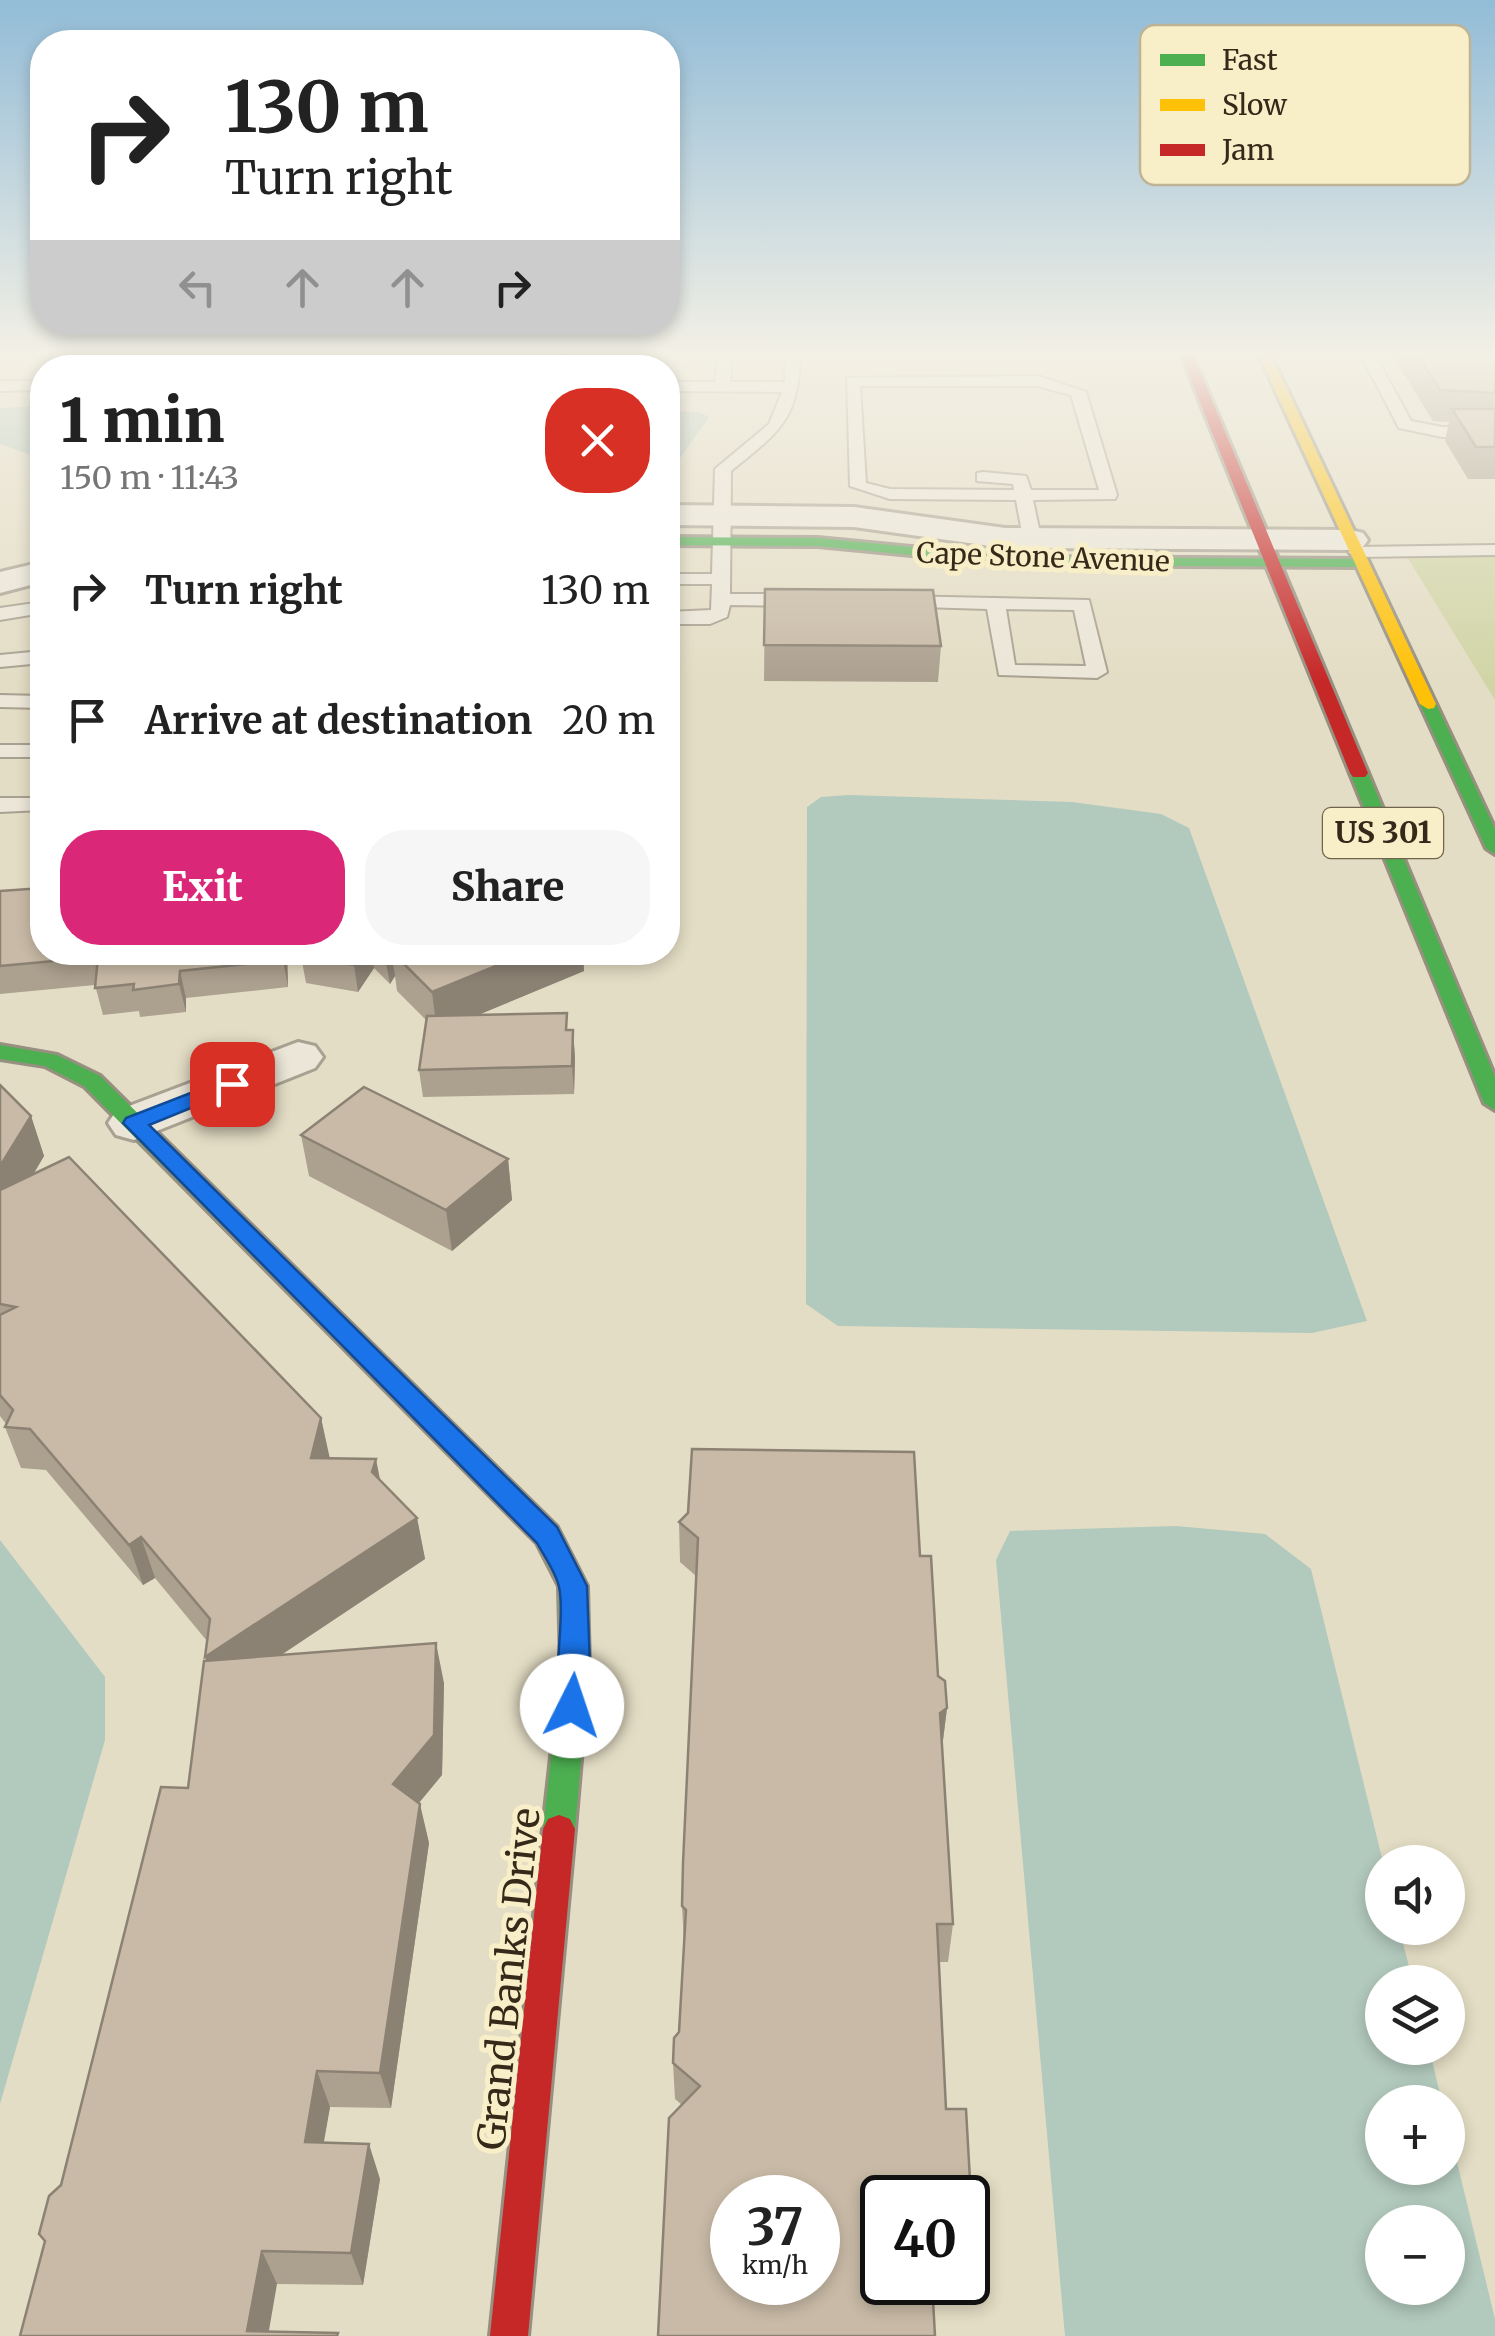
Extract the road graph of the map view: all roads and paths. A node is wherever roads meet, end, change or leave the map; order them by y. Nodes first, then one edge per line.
1 (732, 462) edge
2 (857, 462) edge
3 (1099, 462) edge
4 (1230, 462) edge
5 (1314, 462) edge
6 (931, 477) dead end
7 (984, 477) dead end
8 (858, 478) junction
9 (1024, 495) junction
10 (680, 518) edge
11 (721, 528) junction
12 (680, 538) edge
13 (1032, 538) junction
14 (30, 549) edge
15 (1495, 550) edge
16 (1266, 551) junction
17 (1356, 552) junction
18 (0, 556) edge
19 (30, 575) edge
20 (680, 581) edge
21 (0, 582) edge
22 (721, 589) junction
23 (819, 601) edge
24 (878, 602) edge
25 (996, 603) junction
26 (30, 610) edge
27 (0, 614) edge
28 (680, 618) edge
29 (30, 657) edge
30 (0, 661) edge
31 (0, 701) edge
32 (30, 702) edge
33 (0, 751) edge
34 (30, 751) edge
35 (30, 804) edge
36 (0, 805) edge
37 (1495, 848) edge
38 (0, 1052) edge
39 (298, 1058) dead end
40 (1495, 1103) edge
41 (134, 1123) junction
42 (509, 2336) edge

1 - 11 lane
2 - 8 lane
3 - 9 lane
4 - 16 main road, US 301
5 - 17 main road, US 301
6 - 8 lane
7 - 9 lane
8 - 9 lane
9 - 13 lane
10 - 11 street, Cape Stone Avenue
11 - 12 main road, Cape Stone Avenue
11 - 13 street, Cape Stone Avenue
11 - 16 main road, Cape Stone Avenue
11 - 22 lane
13 - 16 street, Cape Stone Avenue
14 - 18 street
15 - 17 lane
16 - 17 street, Cape Stone Avenue
16 - 40 main road, US 301
17 - 37 main road, US 301
19 - 21 street
20 - 22 lane
22 - 23 lane
22 - 28 lane
24 - 25 lane
25 - 25 lane
26 - 27 lane
29 - 30 lane
31 - 32 lane
33 - 34 lane
35 - 36 lane
38 - 41 main road, Grand Banks Drive
39 - 41 street
41 - 42 main road, Grand Banks Drive

